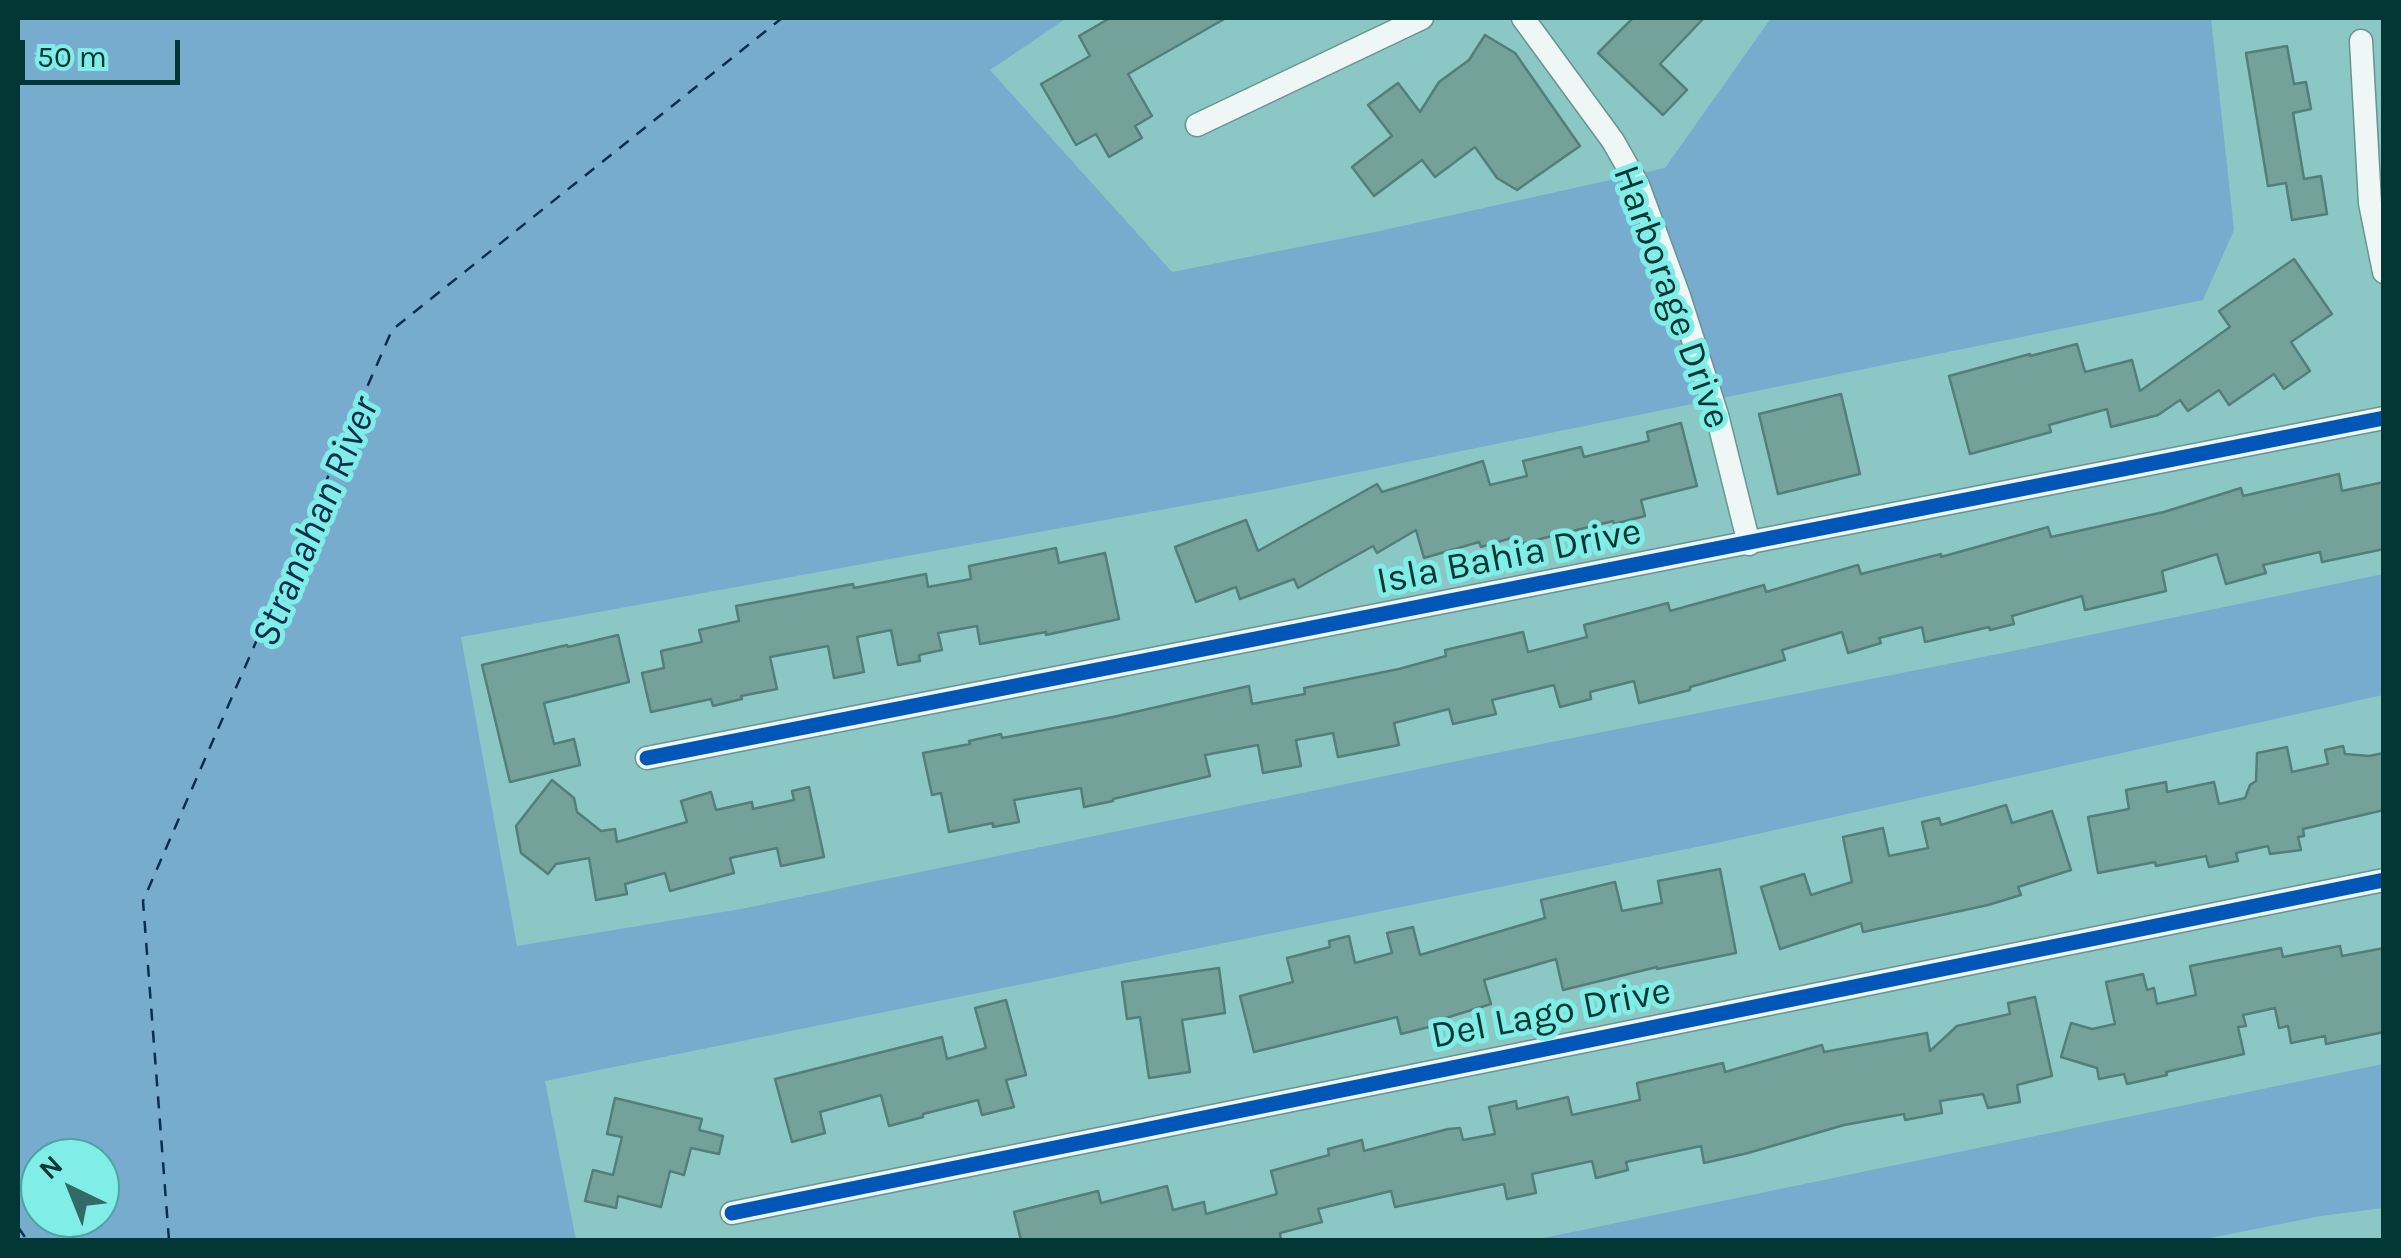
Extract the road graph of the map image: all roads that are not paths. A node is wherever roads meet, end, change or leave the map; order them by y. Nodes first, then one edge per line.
1 (1422, 18) edge
2 (1523, 18) edge
3 (2361, 41) dead end
4 (1197, 125) dead end
5 (2384, 272) edge
6 (2384, 418) edge
7 (1749, 544) junction
8 (647, 758) dead end
9 (2384, 880) edge
10 (732, 1212) dead end

1 - 4 street
2 - 7 street, Harborage Drive
3 - 5 street
6 - 7 street, Isla Bahia Drive
7 - 8 street, Isla Bahia Drive
9 - 10 street, Del Lago Drive

